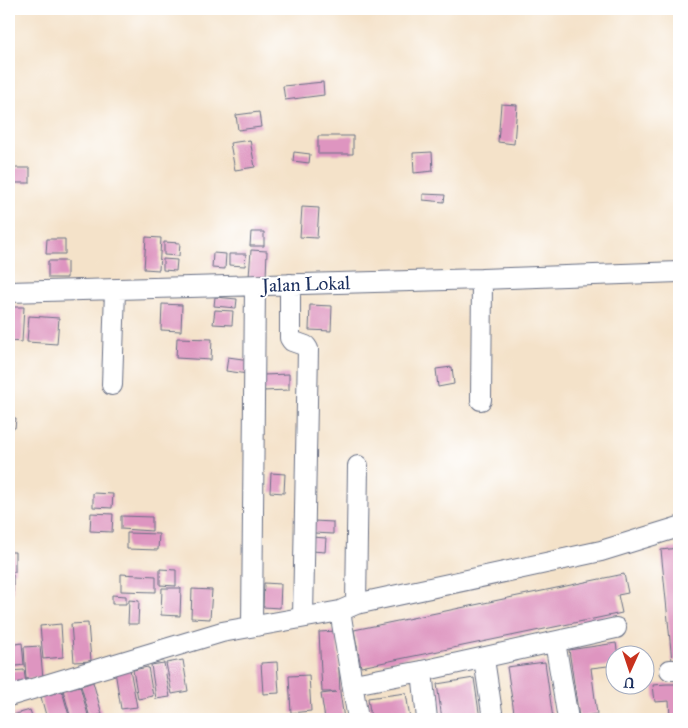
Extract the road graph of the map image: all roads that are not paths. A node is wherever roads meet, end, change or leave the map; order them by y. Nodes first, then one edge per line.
1 (679, 272) edge
2 (482, 279) junction
3 (290, 284) junction
4 (255, 286) junction
5 (115, 290) junction
6 (9, 292) edge
7 (112, 385) dead end
8 (481, 400) dead end
9 (358, 466) dead end
10 (679, 527) edge
11 (348, 608) junction
12 (303, 617) junction
13 (252, 626) junction
14 (616, 628) dead end
15 (555, 642) junction
16 (484, 658) junction
17 (422, 671) junction
18 (354, 684) junction
19 (9, 696) edge
20 (358, 719) edge
21 (427, 719) edge
22 (493, 719) edge
23 (568, 719) edge

1 - 2 street, Jalan Lokal
2 - 3 street, Jalan Lokal
2 - 8 street
3 - 4 street, Jalan Lokal
3 - 12 street
4 - 5 street, Jalan Lokal
4 - 13 street
5 - 6 street, Jalan Lokal
5 - 7 street
9 - 11 street
10 - 11 street
11 - 12 street
11 - 18 street
12 - 13 street
13 - 19 street
14 - 15 street
15 - 16 street
15 - 23 street
16 - 17 street
16 - 22 street
17 - 18 street
17 - 21 street
18 - 20 street

